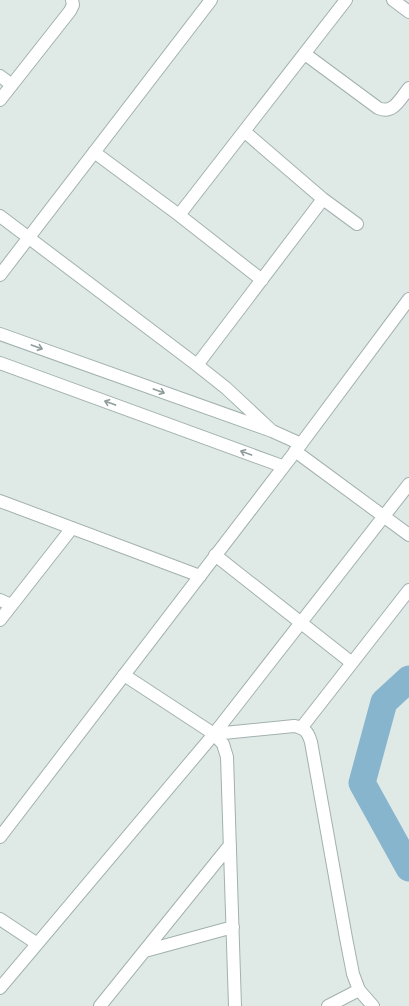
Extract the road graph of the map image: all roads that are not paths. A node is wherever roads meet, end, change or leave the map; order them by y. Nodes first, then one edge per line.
1 (72, 0) edge
2 (211, 0) edge
3 (346, 0) edge
4 (393, 0) edge
5 (409, 12) edge
6 (305, 54) junction
7 (0, 76) edge
8 (12, 85) junction
9 (409, 88) edge
10 (0, 100) edge
11 (245, 132) junction
12 (94, 152) junction
13 (323, 199) junction
14 (179, 215) junction
15 (0, 216) edge
16 (357, 224) dead end
17 (28, 239) junction
18 (0, 275) edge
19 (262, 280) junction
20 (409, 299) edge
21 (0, 334) edge
22 (0, 363) edge
23 (197, 365) junction
24 (272, 431) junction
25 (298, 448) junction
26 (282, 466) junction
27 (409, 484) edge
28 (0, 501) edge
29 (383, 516) junction
30 (72, 528) junction
31 (409, 536) edge
32 (216, 555) junction
33 (200, 576) junction
34 (409, 590) edge
35 (0, 600) edge
36 (11, 605) junction
37 (0, 620) edge
38 (300, 623) junction
39 (352, 663) junction
40 (124, 675) junction
41 (302, 728) junction
42 (214, 734) junction
43 (0, 837) edge
44 (230, 845) junction
45 (0, 919) edge
46 (232, 927) junction
47 (36, 943) junction
48 (145, 951) junction
49 (0, 988) edge
50 (359, 990) junction
51 (370, 1003) edge
52 (100, 1006) edge
53 (235, 1006) edge
54 (328, 1006) edge

1 - 8 street
2 - 12 street
3 - 6 street
4 - 5 street
6 - 9 street
6 - 11 street
7 - 8 street
8 - 10 street
11 - 13 street
11 - 14 street
12 - 14 street
12 - 17 street
13 - 16 street
13 - 19 street
14 - 19 street
15 - 17 street
17 - 18 street
17 - 23 street
19 - 23 street
20 - 25 street
21 -> 24 street
26 -> 22 street
23 - 24 street
24 - 25 street
25 - 26 street
25 - 29 street
26 - 32 street
27 - 29 street
28 - 30 street
29 - 31 street
29 - 38 street
30 - 33 street
30 - 36 street
32 - 33 street
32 - 38 street
33 - 40 street
34 - 39 street
35 - 36 street
36 - 37 street
38 - 39 street
38 - 42 street
39 - 41 street
40 - 42 street
40 - 43 street
41 - 42 street
41 - 50 street
42 - 44 street
42 - 47 street
44 - 46 street
44 - 48 street
45 - 47 street
46 - 48 street
46 - 53 street
47 - 49 street
48 - 52 street
50 - 51 street
50 - 54 street

